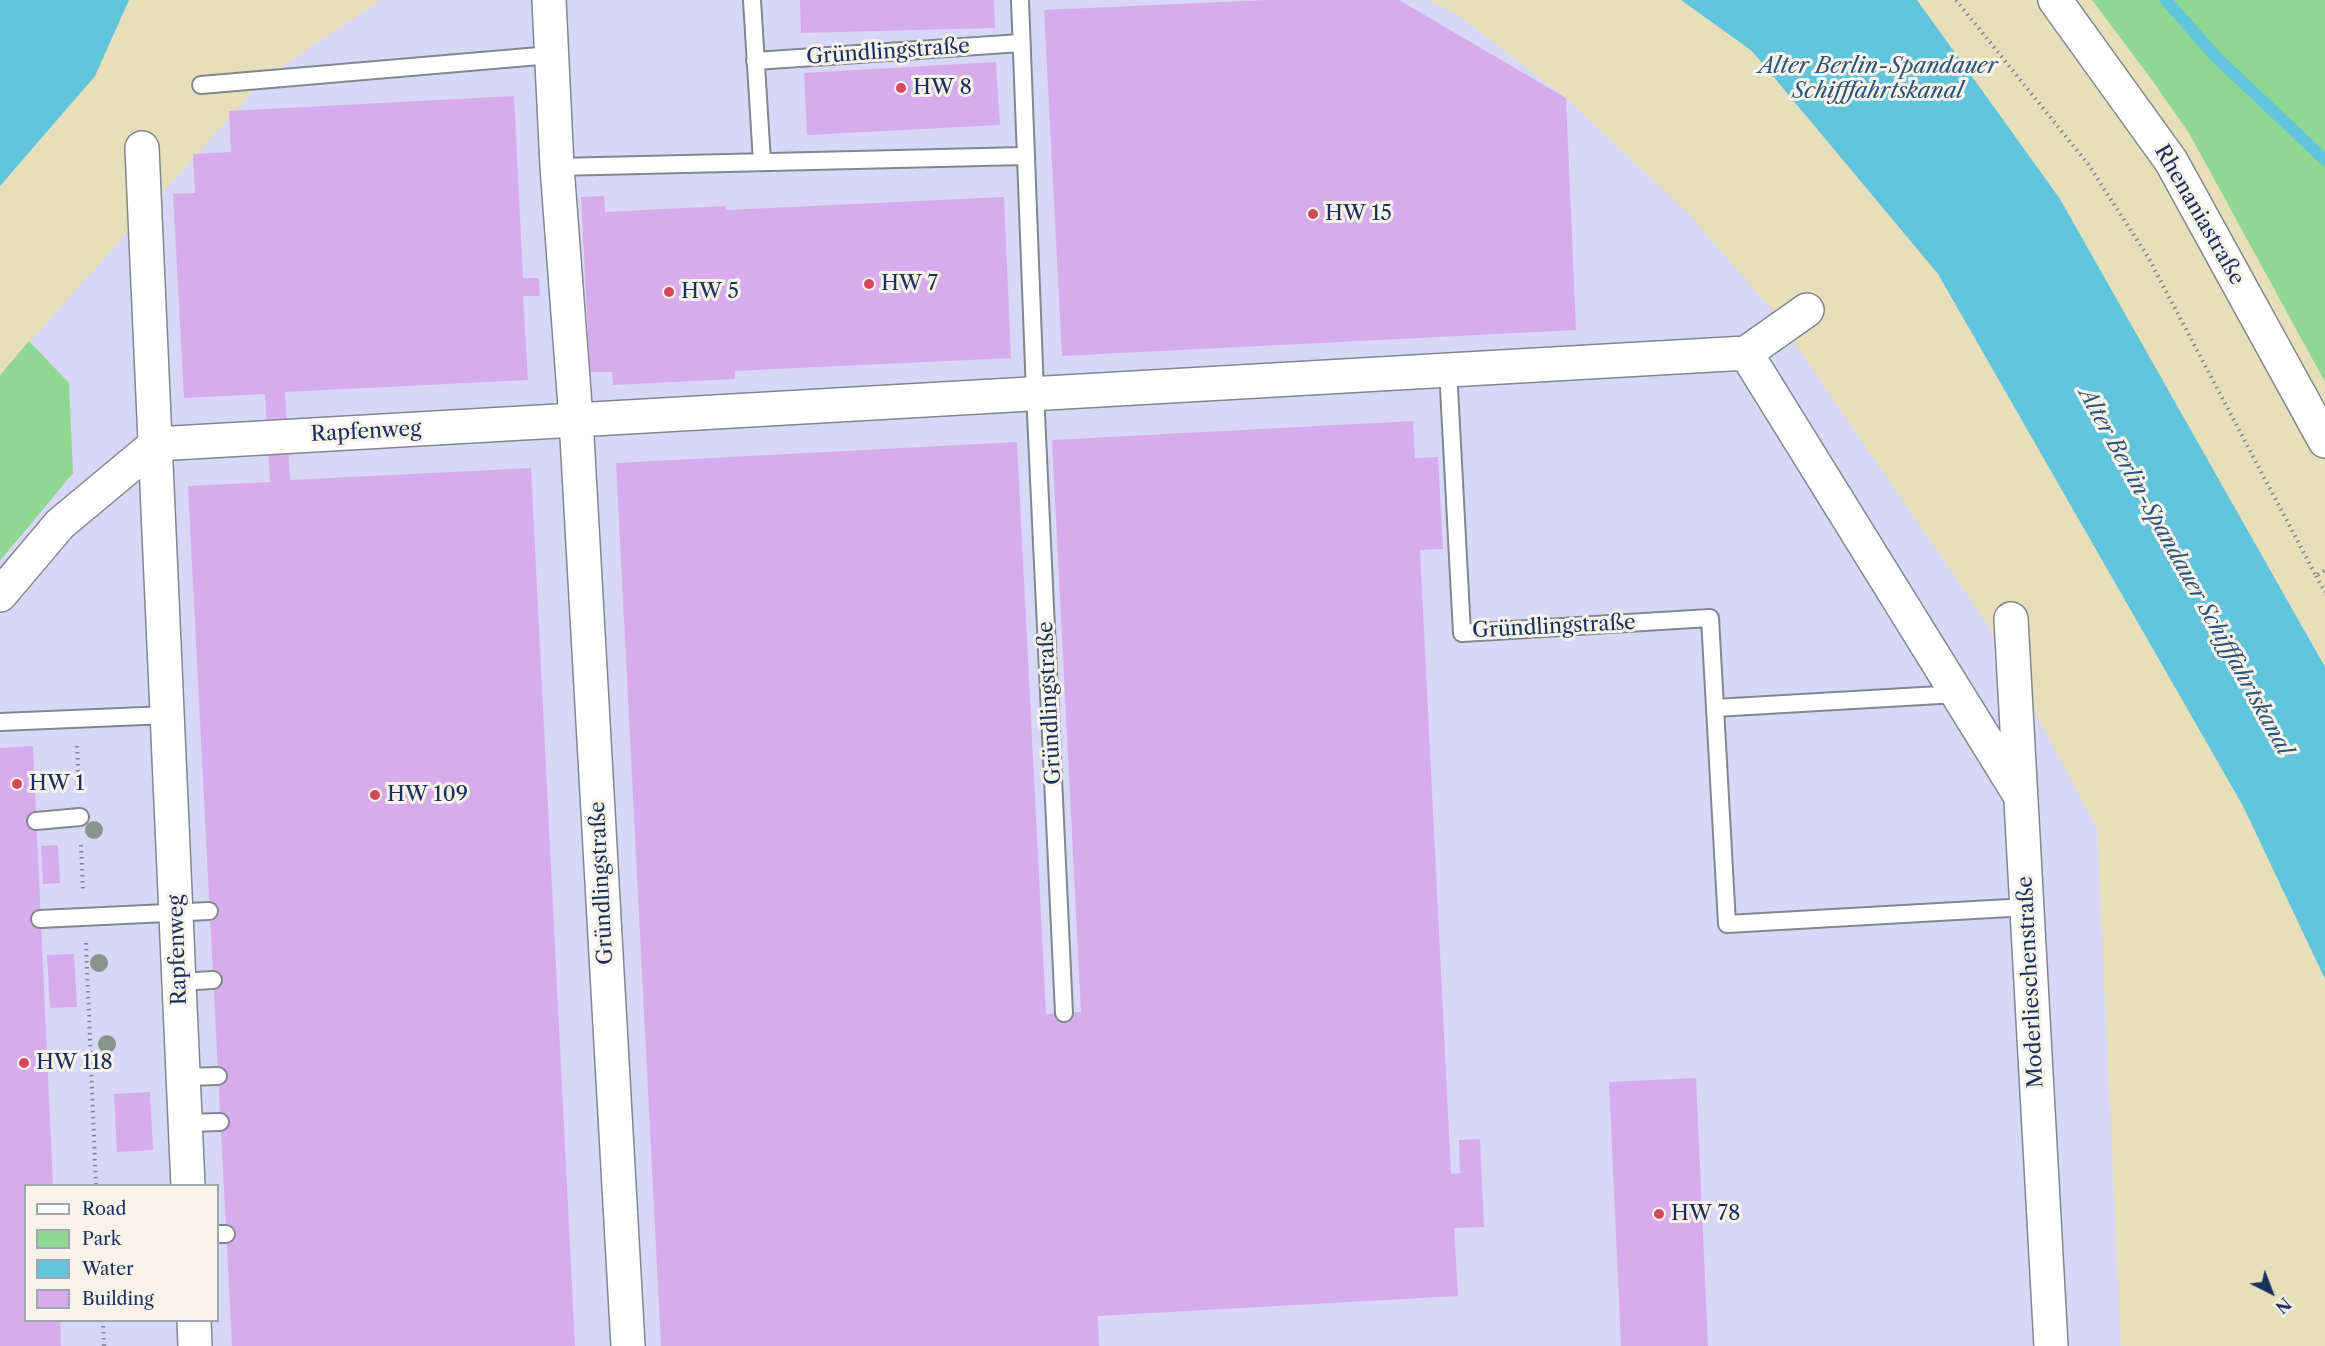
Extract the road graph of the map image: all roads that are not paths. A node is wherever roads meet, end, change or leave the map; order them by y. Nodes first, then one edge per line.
1 (549, 0) edge
2 (752, 0) edge
3 (1020, 0) edge
4 (2055, 0) edge
5 (1021, 43) junction
6 (551, 55) junction
7 (755, 61) junction
8 (201, 85) dead end
9 (142, 148) dead end
10 (1025, 156) junction
11 (762, 162) junction
12 (557, 167) junction
13 (1806, 310) dead end
14 (1746, 352) junction
15 (1448, 369) junction
16 (1035, 393) junction
17 (576, 419) junction
18 (2325, 441) edge
19 (156, 444) junction
20 (0, 595) edge
21 (2011, 619) dead end
22 (1958, 694) junction
23 (1715, 708) junction
24 (168, 715) junction
25 (0, 722) edge
26 (2020, 796) junction
27 (80, 817) road end
28 (36, 821) dead end
29 (2027, 906) junction
30 (210, 911) dead end
31 (176, 913) junction
32 (40, 919) dead end
33 (213, 980) dead end
34 (179, 982) junction
35 (1064, 1013) dead end
36 (218, 1076) dead end
37 (184, 1077) junction
38 (220, 1122) dead end
39 (186, 1124) junction
40 (188, 1184) edge
41 (194, 1322) edge
42 (195, 1346) edge
43 (628, 1346) edge
44 (2051, 1346) edge

1 - 6 street, Gründlingstraße
2 - 7 lane
3 - 5 lane, Gründlingstraße
4 - 18 street, Rhenaniastraße
5 - 7 lane, Gründlingstraße
5 - 10 lane, Gründlingstraße
6 - 8 lane
6 - 12 street, Gründlingstraße
7 - 11 lane
9 - 19 street, Rapfenweg
10 - 11 lane
10 - 16 lane, Gründlingstraße
11 - 12 lane
12 - 17 street, Gründlingstraße
13 - 14 street
14 - 15 street
14 - 22 street
15 - 16 street
15 - 23 lane, Gründlingstraße
16 - 17 street
16 - 35 lane, Gründlingstraße
17 - 19 street, Rapfenweg
17 - 43 street, Gründlingstraße
19 - 20 street
19 - 24 street, Rapfenweg
21 - 26 street, Moderlieschenstraße
22 - 23 lane
22 - 26 street
23 - 29 lane, Gründlingstraße
24 - 25 lane
24 - 31 street, Rapfenweg
26 - 29 street, Moderlieschenstraße
27 - 28 lane
29 - 44 street, Moderlieschenstraße
30 - 31 lane
31 - 32 lane
31 - 34 street, Rapfenweg
33 - 34 lane
34 - 37 street, Rapfenweg
36 - 37 lane
37 - 39 street, Rapfenweg
38 - 39 lane
39 - 40 street, Rapfenweg
41 - 42 street

